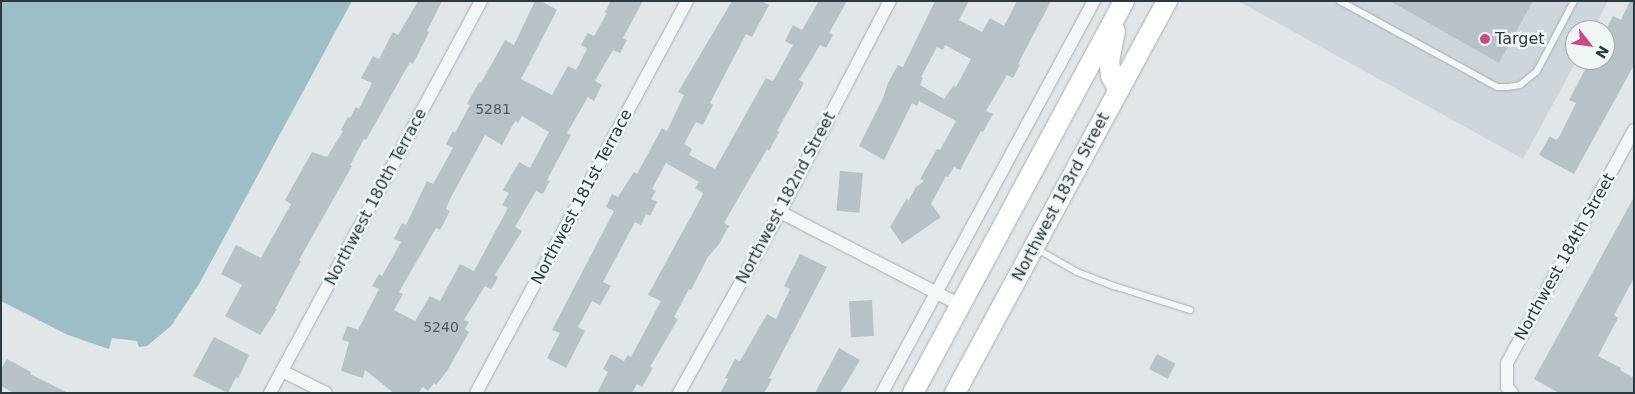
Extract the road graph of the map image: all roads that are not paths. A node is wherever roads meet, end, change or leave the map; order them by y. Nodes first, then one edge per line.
1 (481, 1) edge
2 (688, 1) edge
3 (890, 1) edge
4 (1094, 1) edge
5 (1167, 1) edge
6 (1340, 1) edge
7 (1574, 1) edge
8 (1122, 5) edge
9 (1119, 90) junction
10 (1634, 130) edge
11 (780, 212) junction
12 (1034, 247) junction
13 (936, 293) junction
14 (960, 305) junction
15 (1190, 310) dead end
16 (282, 371) junction
17 (1510, 390) edge
18 (270, 393) edge
19 (326, 393) edge
20 (476, 393) edge
21 (679, 393) edge
22 (882, 393) edge
23 (913, 393) edge
24 (955, 393) edge

1 - 16 street, Northwest 180th Terrace
2 - 20 street, Northwest 181st Terrace
3 - 11 street, Northwest 182nd Street
4 - 13 street
5 - 9 main road, Northwest 183rd Street
6 - 7 lane
8 - 9 main road
8 - 14 main road
9 - 12 main road, Northwest 183rd Street
10 - 17 street, Northwest 184th Street
11 - 13 street
11 - 21 street, Northwest 182nd Street
12 - 15 lane
12 - 24 main road, Northwest 183rd Street
13 - 14 street
13 - 22 street
14 - 23 main road
16 - 18 street, Northwest 180th Terrace
16 - 19 street

